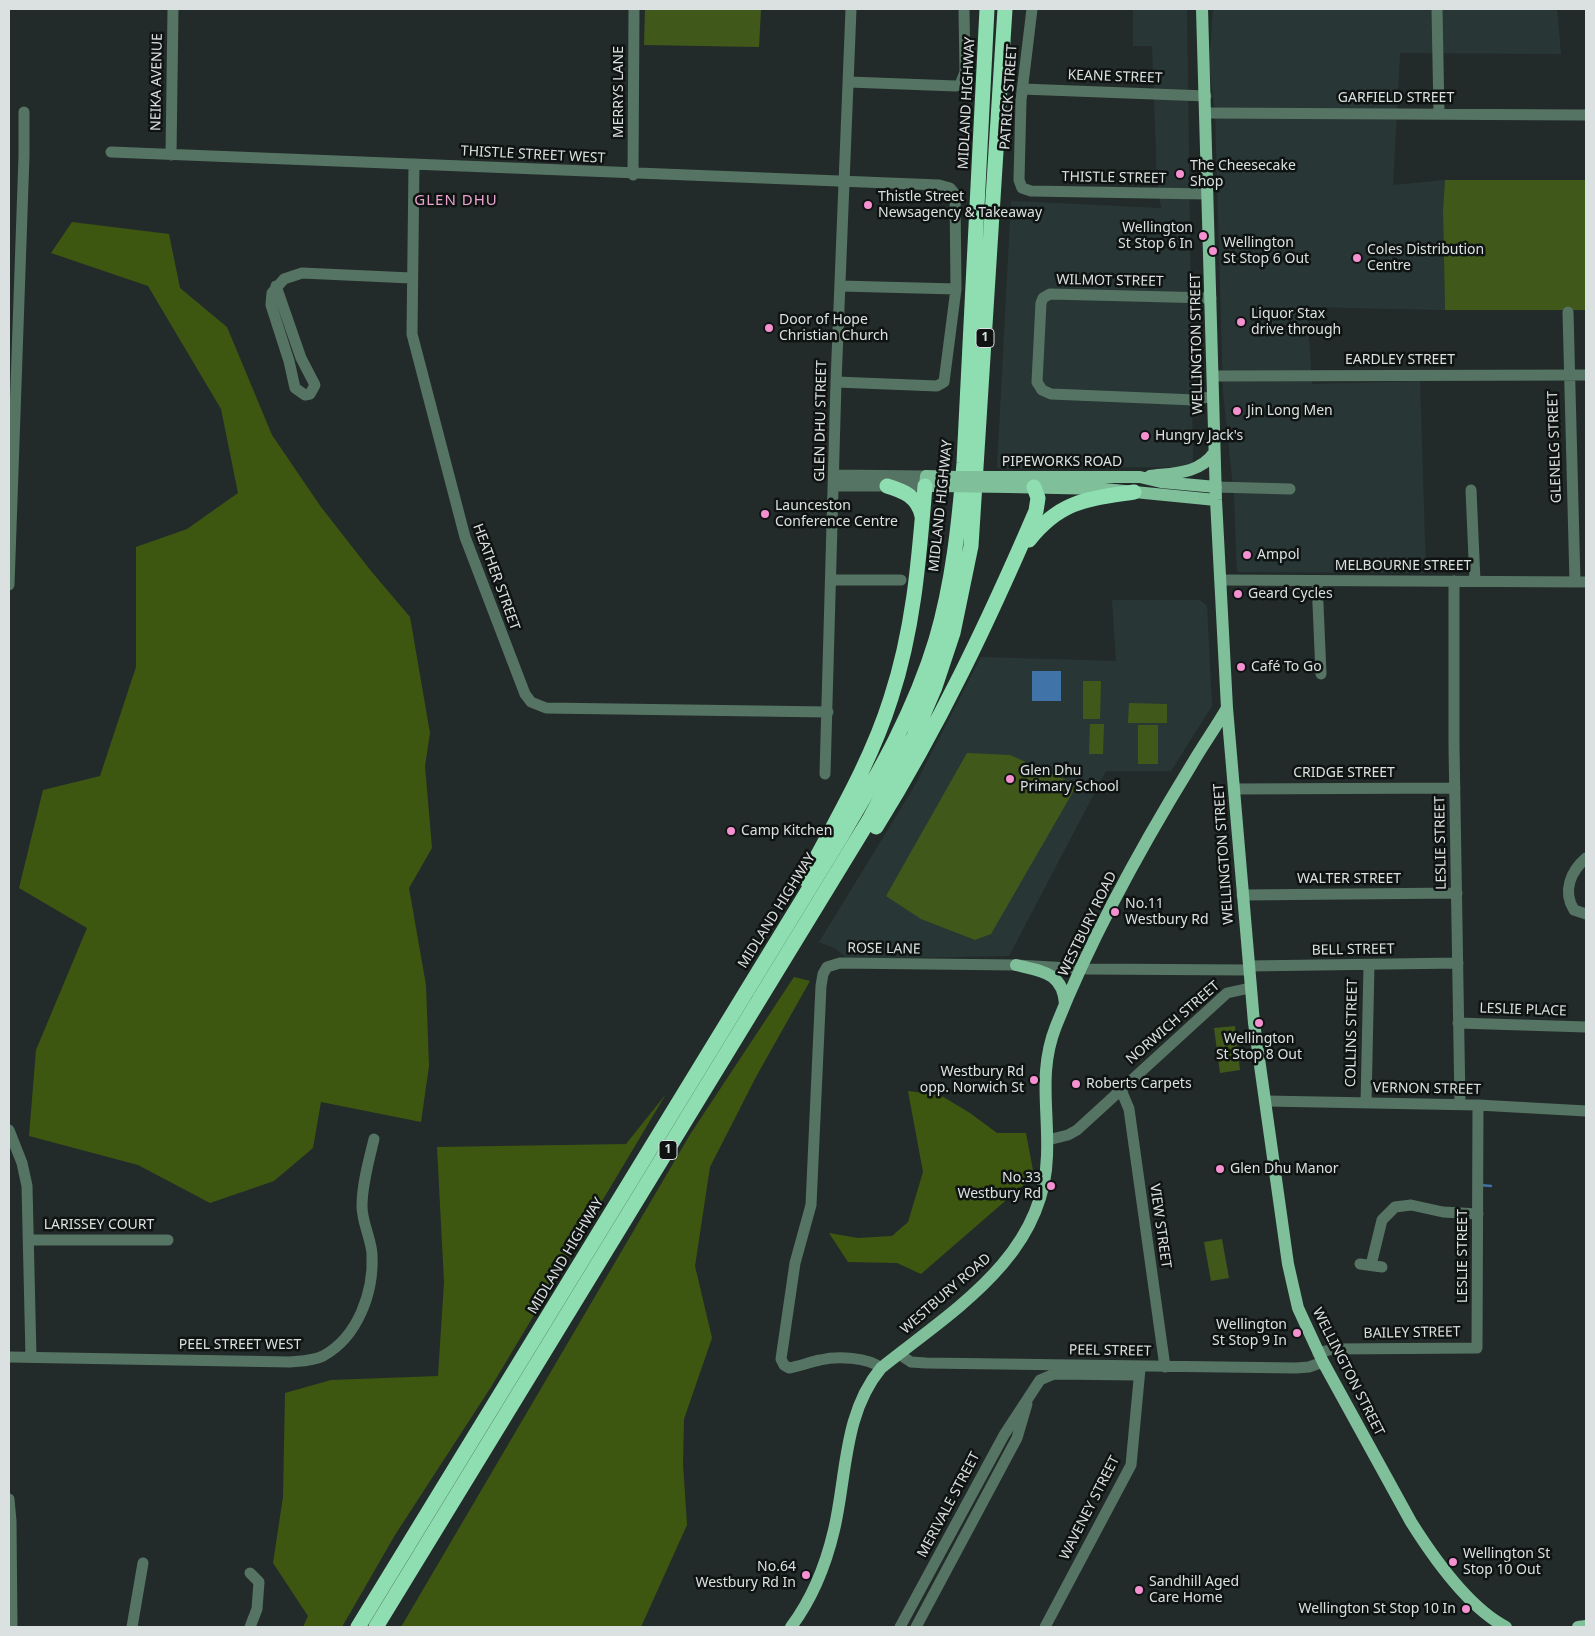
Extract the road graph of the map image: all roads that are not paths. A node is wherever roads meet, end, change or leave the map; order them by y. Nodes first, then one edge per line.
1 (173, 9) edge
2 (634, 9) edge
3 (850, 9) edge
4 (964, 9) edge
5 (987, 9) edge
6 (1005, 9) edge
7 (1032, 9) edge
8 (1202, 9) edge
9 (1437, 9) edge
10 (849, 82) junction
11 (1022, 89) junction
12 (1206, 96) junction
13 (24, 112) dead end
14 (1206, 113) junction
15 (1439, 114) junction
16 (1586, 114) edge
17 (111, 152) dead end
18 (171, 155) junction
19 (414, 164) junction
20 (633, 175) junction
21 (844, 182) junction
22 (1022, 188) joint
23 (1207, 194) junction
24 (411, 278) junction
25 (276, 286) junction
26 (840, 286) junction
27 (956, 289) junction
28 (1211, 298) junction
29 (1568, 312) dead end
30 (1568, 375) junction
31 (1586, 375) edge
32 (1213, 376) junction
33 (836, 382) junction
34 (1213, 396) junction
35 (1214, 453) junction
36 (834, 480) junction
37 (932, 481) junction
38 (1009, 482) junction
39 (1136, 482) junction
40 (888, 486) junction
41 (1034, 487) junction
42 (1216, 487) junction
43 (1290, 489) dead end
44 (1470, 490) dead end
45 (1216, 500) junction
46 (923, 520) junction
47 (1013, 564) junction
48 (832, 580) junction
49 (901, 580) dead end
50 (1220, 580) junction
51 (1317, 581) junction
52 (1454, 581) junction
53 (1475, 581) junction
54 (1581, 582) edge
55 (9, 585) edge
56 (1321, 674) dead end
57 (1227, 708) junction
58 (828, 712) junction
59 (825, 774) dead end
60 (1455, 788) junction
61 (1234, 789) junction
62 (1586, 858) edge
63 (1457, 893) junction
64 (1242, 895) junction
65 (1586, 914) edge
66 (1458, 963) junction
67 (1016, 965) junction
68 (1369, 965) junction
69 (1248, 968) junction
70 (1082, 969) junction
71 (1250, 988) junction
72 (743, 996) junction
73 (1065, 1004) junction
74 (1458, 1023) junction
75 (1586, 1027) edge
76 (735, 1041) junction
77 (1121, 1090) junction
78 (1266, 1101) junction
79 (1366, 1103) junction
80 (1460, 1104) junction
81 (1478, 1104) junction
82 (1586, 1111) edge
83 (9, 1130) edge
84 (374, 1138) dead end
85 (1048, 1140) junction
86 (1478, 1214) junction
87 (30, 1240) junction
88 (168, 1240) dead end
89 (1371, 1266) dead end
90 (1477, 1348) joint
91 (900, 1354) junction
92 (9, 1357) edge
93 (31, 1357) junction
94 (1320, 1357) junction
95 (1165, 1367) junction
96 (882, 1368) junction
97 (1139, 1371) junction
98 (1028, 1400) junction
99 (9, 1499) edge
100 (143, 1564) dead end
101 (250, 1573) dead end
102 (1586, 1626) edge
103 (12, 1627) edge
104 (132, 1627) edge
105 (250, 1627) edge
106 (358, 1627) edge
107 (376, 1627) edge
108 (791, 1627) edge
109 (900, 1627) edge
110 (916, 1627) edge
111 (1045, 1627) edge
112 (1506, 1627) edge
113 (1578, 1627) edge

1 - 18 street, NEIKA AVENUE
2 - 20 street, MERRYS LANE
3 - 10 street, GLEN DHU STREET
4 - 10 street
5 - 72 highway, MIDLAND HIGHWAY / 1
6 - 76 highway, 1
7 - 11 street, PATRICK STREET
8 - 12 main road, WELLINGTON STREET
9 - 15 street
10 - 21 street, GLEN DHU STREET
11 - 12 street, KEANE STREET
11 - 22 street, PATRICK STREET
12 - 14 main road, WELLINGTON STREET
13 - 55 street
14 - 15 street, GARFIELD STREET
14 - 23 main road, WELLINGTON STREET
15 - 16 street, GARFIELD STREET
17 - 18 street, THISTLE STREET WEST
18 - 19 street, THISTLE STREET WEST
19 - 20 street, THISTLE STREET WEST
19 - 24 street, HEATHER STREET
20 - 21 street, THISTLE STREET WEST
21 - 26 street, GLEN DHU STREET
21 - 27 street, THISTLE STREET WEST
22 - 23 street, THISTLE STREET
23 - 28 main road, WELLINGTON STREET
24 - 25 street
24 - 58 street, HEATHER STREET
25 - 25 street
26 - 27 street
26 - 33 street, GLEN DHU STREET
27 - 33 street
28 - 32 main road, WELLINGTON STREET
28 - 34 street, WILMOT STREET
29 - 30 street, GLENELG STREET
30 - 31 street, EARDLEY STREET
30 - 32 street, EARDLEY STREET
30 - 54 street, GLENELG STREET
32 - 34 main road, WELLINGTON STREET
33 - 36 street, GLEN DHU STREET
34 - 35 main road, WELLINGTON STREET
35 - 39 main road
35 - 42 main road, WELLINGTON STREET
36 - 37 street, PIPEWORKS ROAD
36 - 40 street, PIPEWORKS ROAD
36 - 48 street, GLEN DHU STREET
37 - 38 main road, PIPEWORKS ROAD, bridge
37 - 38 main road, PIPEWORKS ROAD, bridge
37 - 40 street, PIPEWORKS ROAD
37 - 46 highway
38 - 39 main road, PIPEWORKS ROAD
38 - 41 main road, PIPEWORKS ROAD
39 - 41 main road, PIPEWORKS ROAD
39 - 42 main road, PIPEWORKS ROAD
39 - 45 main road, PIPEWORKS ROAD
39 - 47 highway
40 - 46 highway
41 - 47 highway
42 - 43 street, PIPEWORKS ROAD
42 - 45 main road, WELLINGTON STREET
44 - 53 street
45 - 50 main road, WELLINGTON STREET
46 - 72 highway
47 - 76 highway
48 - 49 street
48 - 58 street, GLEN DHU STREET
50 - 51 street, MELBOURNE STREET
50 - 57 main road, WELLINGTON STREET
51 - 52 street, MELBOURNE STREET
51 - 56 street
52 - 53 street, MELBOURNE STREET
52 - 60 street, LESLIE STREET
53 - 54 street, MELBOURNE STREET
57 - 61 main road, WELLINGTON STREET
57 - 70 main road, WESTBURY ROAD
58 - 59 street, GLEN DHU STREET
60 - 61 street, CRIDGE STREET
60 - 63 street, LESLIE STREET
61 - 64 main road, WELLINGTON STREET
62 - 65 street
63 - 64 street, WALTER STREET
63 - 66 street, LESLIE STREET
64 - 69 main road, WELLINGTON STREET
66 - 68 street, BELL STREET
66 - 74 street, LESLIE STREET
67 - 70 street, ROSE LANE
67 - 73 main road
67 - 96 street, ROSE LANE
68 - 69 street, BELL STREET
68 - 79 street, COLLINS STREET
69 - 70 street, ROSE LANE
69 - 71 main road, WELLINGTON STREET
70 - 73 main road, WESTBURY ROAD
71 - 77 street, NORWICH STREET
71 - 78 main road, WELLINGTON STREET
72 - 106 highway, MIDLAND HIGHWAY / 1
73 - 85 main road, WESTBURY ROAD
74 - 75 street, LESLIE PLACE
74 - 80 street, LESLIE STREET
76 - 107 highway, 1
77 - 85 street, NORWICH STREET
77 - 95 street, VIEW STREET
78 - 79 street, VERNON STREET
78 - 94 main road, WELLINGTON STREET
79 - 80 street, VERNON STREET
80 - 81 street, VERNON STREET
81 - 82 street, VERNON STREET
81 - 86 street, LESLIE STREET
83 - 87 street
84 - 93 street, PEEL STREET WEST
85 - 91 main road, WESTBURY ROAD
86 - 89 street
86 - 90 street, LESLIE STREET
87 - 88 street, LARISSEY COURT
87 - 93 street
90 - 94 street, BAILEY STREET
91 - 96 main road, WESTBURY ROAD
91 - 97 street, PEEL STREET
92 - 93 street, PEEL STREET WEST
94 - 95 street, PEEL STREET
94 - 112 main road, WELLINGTON STREET
95 - 97 street, PEEL STREET
96 - 108 main road, WESTBURY ROAD
97 - 98 street, MERIVALE STREET
97 - 111 street, WAVENEY STREET
98 - 109 street, MERIVALE STREET
98 - 110 street, MERIVALE STREET
99 - 103 street
100 - 104 street
101 - 105 street
102 - 113 main road

